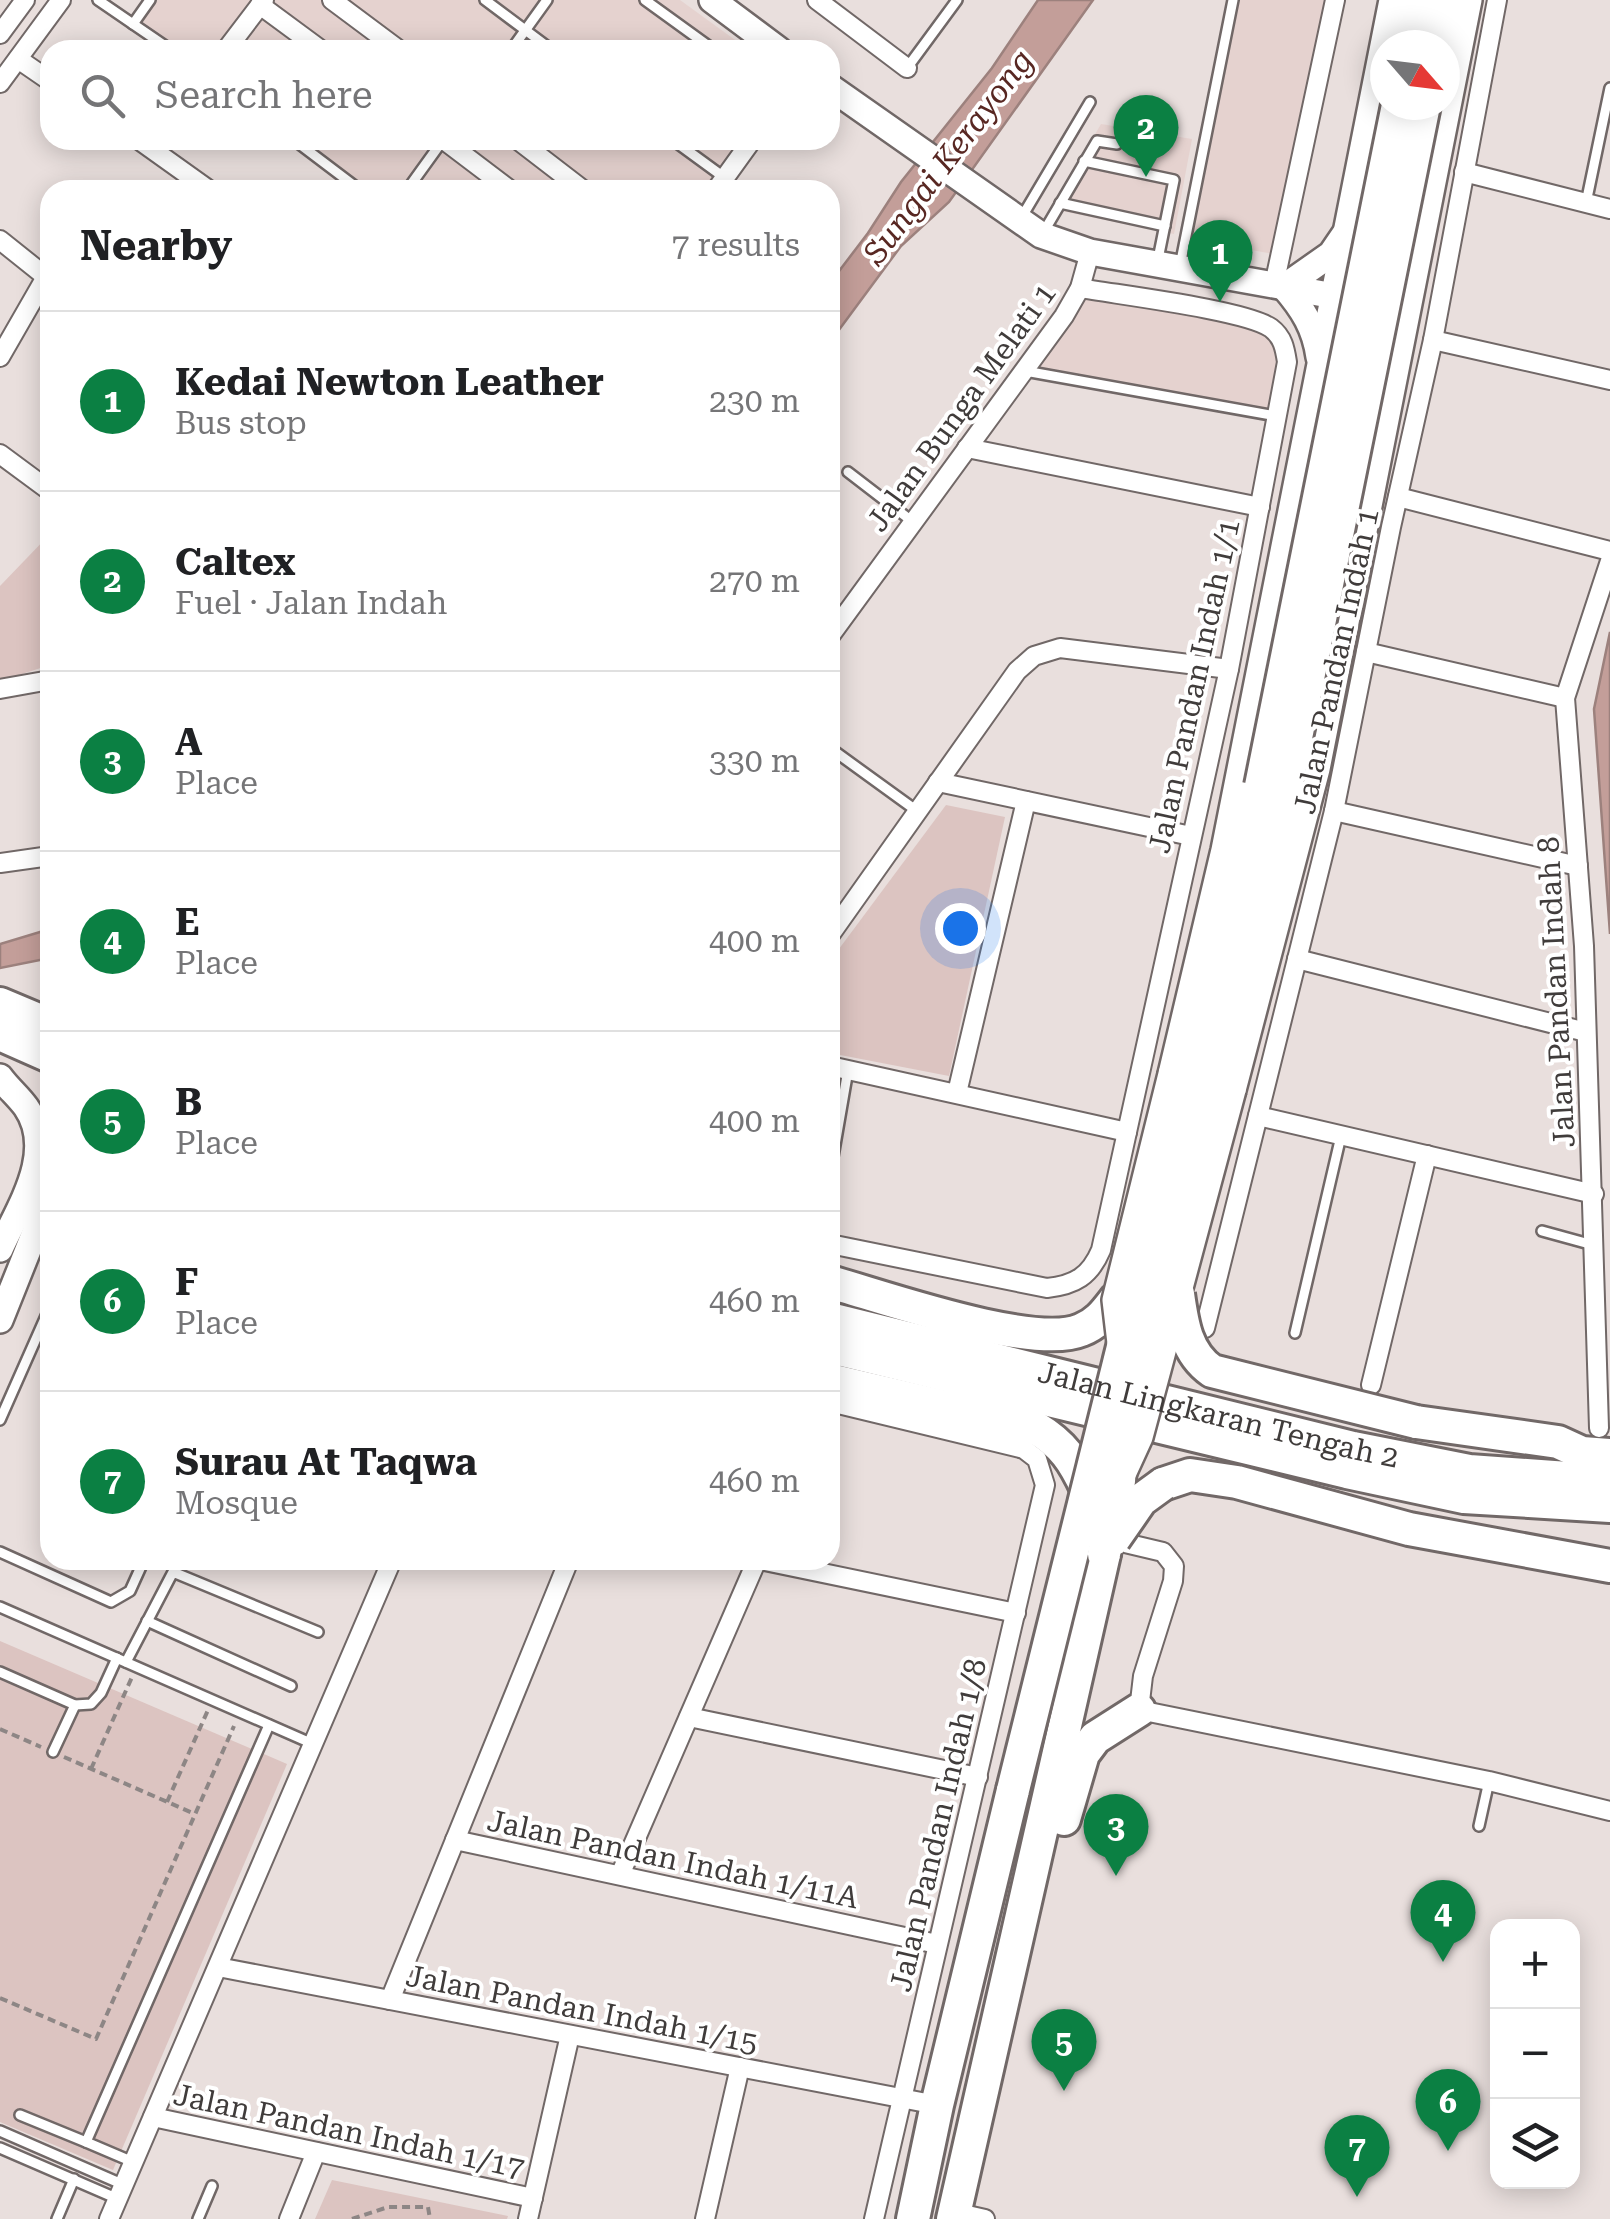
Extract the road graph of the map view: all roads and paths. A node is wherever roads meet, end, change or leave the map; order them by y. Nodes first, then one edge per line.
1 (24, 0) edge
2 (61, 0) edge
3 (98, 0) edge
4 (150, 0) edge
5 (332, 0) edge
6 (485, 0) edge
7 (547, 0) edge
8 (645, 0) edge
9 (712, 0) edge
10 (817, 0) edge
11 (957, 0) edge
12 (1233, 0) edge
13 (1335, 0) edge
14 (1392, 0) edge
15 (1418, 0) edge
16 (1445, 0) edge
17 (1469, 0) edge
18 (1497, 0) edge
19 (262, 3) edge
20 (133, 24) junction
21 (1, 30) edge
22 (526, 30) junction
23 (1413, 30) edge
24 (1439, 30) edge
25 (156, 40) edge
26 (234, 40) edge
27 (308, 40) edge
28 (386, 40) edge
29 (518, 40) edge
30 (539, 40) edge
31 (700, 40) edge
32 (766, 40) edge
33 (18, 59) junction
34 (907, 68) joint
35 (40, 74) edge
36 (0, 83) edge
37 (1610, 88) edge
38 (840, 94) edge
39 (1090, 102) dead end
40 (1395, 120) edge
41 (1421, 120) edge
42 (1117, 144) dead end
43 (159, 150) edge
44 (307, 150) edge
45 (437, 150) edge
46 (457, 150) edge
47 (531, 150) edge
48 (684, 150) edge
49 (745, 150) edge
50 (1084, 161) junction
51 (1464, 172) junction
52 (196, 180) edge
53 (347, 180) edge
54 (414, 180) edge
55 (497, 180) edge
56 (569, 180) edge
57 (716, 180) edge
58 (723, 180) edge
59 (1060, 203) junction
60 (1586, 203) junction
61 (1610, 209) edge
62 (1165, 226) junction
63 (1030, 229) junction
64 (1347, 230) junction
65 (0, 240) edge
66 (1422, 246) junction
67 (1090, 252) junction
68 (1168, 267) junction
69 (40, 272) edge
70 (1279, 286) junction
71 (1080, 288) junction
72 (40, 291) edge
73 (1334, 296) junction
74 (1409, 309) junction
75 (1433, 340) junction
76 (0, 357) edge
77 (1321, 368) junction
78 (1024, 371) junction
79 (1610, 380) edge
80 (1395, 381) junction
81 (1278, 417) junction
82 (967, 448) junction
83 (0, 454) edge
84 (848, 472) dead end
85 (40, 484) edge
86 (1398, 497) junction
87 (1260, 507) junction
88 (913, 522) junction
89 (1379, 524) junction
90 (1610, 550) edge
91 (1610, 561) edge
92 (840, 622) edge
93 (1366, 652) junction
94 (1229, 670) junction
95 (40, 682) edge
96 (0, 689) edge
97 (1565, 698) junction
98 (840, 755) edge
99 (938, 782) junction
100 (1273, 789) junction
101 (1026, 801) junction
102 (1334, 811) junction
103 (917, 812) junction
104 (1191, 836) junction
105 (40, 857) edge
106 (0, 863) edge
107 (1578, 866) junction
108 (840, 921) edge
109 (1297, 958) junction
110 (0, 1004) edge
111 (40, 1021) edge
112 (1586, 1032) junction
113 (0, 1034) edge
114 (40, 1052) edge
115 (840, 1068) edge
116 (0, 1077) edge
117 (1201, 1083) junction
118 (957, 1093) junction
119 (1258, 1116) junction
120 (1127, 1132) junction
121 (1341, 1135) junction
122 (1427, 1155) junction
123 (1594, 1194) junction
124 (40, 1221) edge
125 (1542, 1231) dead end
126 (840, 1246) edge
127 (1595, 1246) junction
128 (0, 1249) edge
129 (1101, 1250) junction
130 (1218, 1276) junction
131 (840, 1285) edge
132 (1178, 1294) junction
133 (1114, 1300) junction
134 (0, 1320) edge
135 (840, 1322) edge
136 (1205, 1328) dead end
137 (40, 1330) edge
138 (1296, 1333) dead end
139 (1121, 1348) junction
140 (840, 1349) edge
141 (840, 1383) edge
142 (1370, 1384) dead end
143 (1605, 1387) edge
144 (840, 1404) edge
145 (0, 1420) edge
146 (1018, 1434) junction
147 (1592, 1443) edge
148 (1120, 1481) junction
149 (1610, 1481) edge
150 (1087, 1490) junction
151 (1610, 1506) edge
152 (1038, 1522) junction
153 (0, 1552) edge
154 (1104, 1554) junction
155 (40, 1570) edge
156 (40, 1570) edge
157 (139, 1570) edge
158 (388, 1570) edge
159 (566, 1570) edge
160 (755, 1570) edge
161 (807, 1570) edge
162 (1607, 1576) edge
163 (0, 1607) edge
164 (1016, 1613) junction
165 (147, 1621) junction
166 (318, 1632) dead end
167 (126, 1663) junction
168 (0, 1672) edge
169 (291, 1686) dead end
170 (212, 1700) junction
171 (76, 1705) junction
172 (1139, 1710) junction
173 (240, 1712) junction
174 (689, 1717) junction
175 (269, 1725) junction
176 (0, 1729) edge
177 (314, 1744) junction
178 (53, 1752) junction
179 (91, 1769) junction
180 (978, 1776) junction
181 (1489, 1781) junction
182 (167, 1802) junction
183 (1610, 1811) edge
184 (195, 1814) junction
185 (1479, 1826) dead end
186 (455, 1840) junction
187 (620, 1875) junction
188 (937, 1944) junction
189 (218, 1967) junction
190 (0, 1998) edge
191 (390, 2000) junction
192 (570, 2034) junction
193 (740, 2067) junction
194 (904, 2098) junction
195 (979, 2102) junction
196 (937, 2106) junction
197 (20, 2116) dead end
198 (153, 2117) junction
199 (4, 2132) edge
200 (86, 2142) junction
201 (0, 2149) edge
202 (316, 2152) junction
203 (134, 2162) junction
204 (74, 2179) junction
205 (212, 2186) dead end
206 (121, 2192) junction
207 (533, 2198) junction
208 (964, 2216) edge
209 (57, 2219) edge
210 (109, 2219) edge
211 (198, 2219) edge
212 (288, 2219) edge
213 (352, 2219) edge
214 (430, 2219) edge
215 (528, 2219) edge
216 (705, 2219) edge
217 (874, 2219) edge
218 (913, 2219) edge

1 - 21 street
2 - 33 street
3 - 20 lane
4 - 20 lane
5 - 28 street
6 - 22 lane
7 - 22 lane
8 - 31 lane
9 - 32 main road
10 - 34 street
11 - 34 lane
12 - 68 lane
13 - 70 street
14 - 64 main road
15 - 23 highway
16 - 24 highway
17 - 66 main road
18 - 51 street, Jalan Pandan Indah 1
19 - 26 street
19 - 27 street
20 - 25 lane
22 - 29 lane
22 - 30 lane
33 - 35 street
33 - 36 street
37 - 60 lane
38 - 63 main road
39 - 63 lane
40 - 100 highway, bridge
41 - 100 highway, bridge
42 - 50 lane
43 - 52 street
44 - 53 lane
45 - 54 lane
46 - 55 street
47 - 56 street
48 - 57 lane
49 - 58 street
50 - 59 lane
50 - 62 lane
51 - 60 street
51 - 75 street, Jalan Pandan Indah 1
59 - 62 lane
59 - 63 lane
60 - 61 street
62 - 68 lane
63 - 67 main road
64 - 66 main road
64 - 70 main road
64 - 73 main road
65 - 69 street
66 - 74 main road
67 - 68 main road
67 - 71 street, Jalan Bunga Melati 1
68 - 70 main road
70 - 73 main road
70 - 77 main road
71 - 78 street, Jalan Bunga Melati 1
71 - 81 street, Jalan Pandan Indah 1/1
72 - 76 street
73 - 74 main road
73 - 77 main road
74 - 80 main road
75 - 79 street
75 - 86 street, Jalan Pandan Indah 1
77 - 80 main road
77 - 117 main road
78 - 81 lane
78 - 82 street, Jalan Bunga Melati 1
80 - 89 main road
81 - 87 street, Jalan Pandan Indah 1/1
82 - 87 street
82 - 88 street, Jalan Bunga Melati 1
83 - 85 street
84 - 88 lane
86 - 89 street, Jalan Pandan Indah 1
86 - 90 street
87 - 94 street, Jalan Pandan Indah 1/1
88 - 92 street, Jalan Bunga Melati 1
89 - 93 street, Jalan Pandan Indah 1
89 - 117 main road
91 - 97 street, Jalan Pandan Indah 8
93 - 97 street
93 - 102 street, Jalan Pandan Indah 1
94 - 99 street
94 - 104 street, Jalan Pandan Indah 1/1
95 - 96 street
97 - 107 street, Jalan Pandan Indah 8
98 - 103 lane
99 - 101 street
99 - 103 street
100 - 117 highway
101 - 104 street
101 - 118 street
102 - 107 street
102 - 109 street, Jalan Pandan Indah 1
103 - 108 street
104 - 120 street, Jalan Pandan Indah 1/1
105 - 106 street
107 - 112 street, Jalan Pandan Indah 8
109 - 112 street
109 - 119 street, Jalan Pandan Indah 1
110 - 111 highway
112 - 123 street, Jalan Pandan Indah 8
113 - 114 highway
115 - 118 street
116 - 128 main road
117 - 132 main road, bridge
117 - 133 main road, bridge
117 - 139 highway, bridge
117 - 148 highway, bridge
118 - 120 street
119 - 121 street
119 - 130 street, Jalan Pandan Indah 1
120 - 129 street, Jalan Pandan Indah 1/1
121 - 122 street
121 - 138 lane
122 - 123 street
122 - 142 street
123 - 127 street, Jalan Pandan Indah 8
124 - 134 main road
125 - 127 lane
126 - 129 street
127 - 143 street, Jalan Pandan Indah 8
129 - 130 street
130 - 136 street, Jalan Pandan Indah 1
131 - 133 highway
132 - 147 highway, bridge
132 - 148 main road, bridge
133 - 139 main road, bridge
135 - 149 highway, Jalan Lingkaran Tengah 2
137 - 145 lane
139 - 150 highway, bridge
140 - 151 highway, Jalan Lingkaran Tengah 2
141 - 146 highway
143 - 147 street, Jalan Pandan Indah 8
144 - 146 street
146 - 150 highway
146 - 152 street, Jalan Pandan Indah 1/8
148 - 154 highway, bridge
150 - 196 highway, bridge
152 - 164 street, Jalan Pandan Indah 1/8
152 - 172 street
153 - 155 lane
154 - 162 highway, bridge
154 - 195 highway
156 - 157 lane
158 - 177 street
159 - 186 street
160 - 174 street
161 - 164 street
163 - 167 lane
164 - 180 street, Jalan Pandan Indah 1/8
165 - 166 lane
165 - 167 lane
165 - 169 lane
167 - 170 lane
167 - 171 lane
167 - 179 path
168 - 171 lane
170 - 173 lane
170 - 182 path
171 - 178 lane
172 - 181 street
172 - 195 highway
173 - 175 lane
173 - 184 path
174 - 180 street
174 - 187 street
175 - 177 lane
175 - 200 lane
176 - 178 path
177 - 189 street
178 - 179 path
179 - 182 path
180 - 188 street, Jalan Pandan Indah 1/8
181 - 183 street
181 - 185 lane
182 - 184 path
184 - 190 path
186 - 187 street, Jalan Pandan Indah 1/11A
186 - 191 street
187 - 188 street, Jalan Pandan Indah 1/11A
188 - 194 street, Jalan Pandan Indah 1/8
189 - 191 street, Jalan Pandan Indah 1/15
189 - 198 street
191 - 192 street, Jalan Pandan Indah 1/15
192 - 193 street, Jalan Pandan Indah 1/15
192 - 207 street
193 - 194 street, Jalan Pandan Indah 1/15
193 - 216 street
194 - 196 street, Jalan Pandan Indah 1/15
194 - 217 street, Jalan Pandan Indah 1/8
195 - 208 highway
196 - 218 highway
197 - 200 lane
198 - 202 street, Jalan Pandan Indah 1/17
198 - 203 street
199 - 201 lane
199 - 206 lane
200 - 203 lane
201 - 204 lane
202 - 207 street, Jalan Pandan Indah 1/17
202 - 212 street
203 - 206 street
204 - 206 lane
204 - 209 lane
205 - 211 lane
206 - 210 street
207 - 215 street
213 - 214 path

